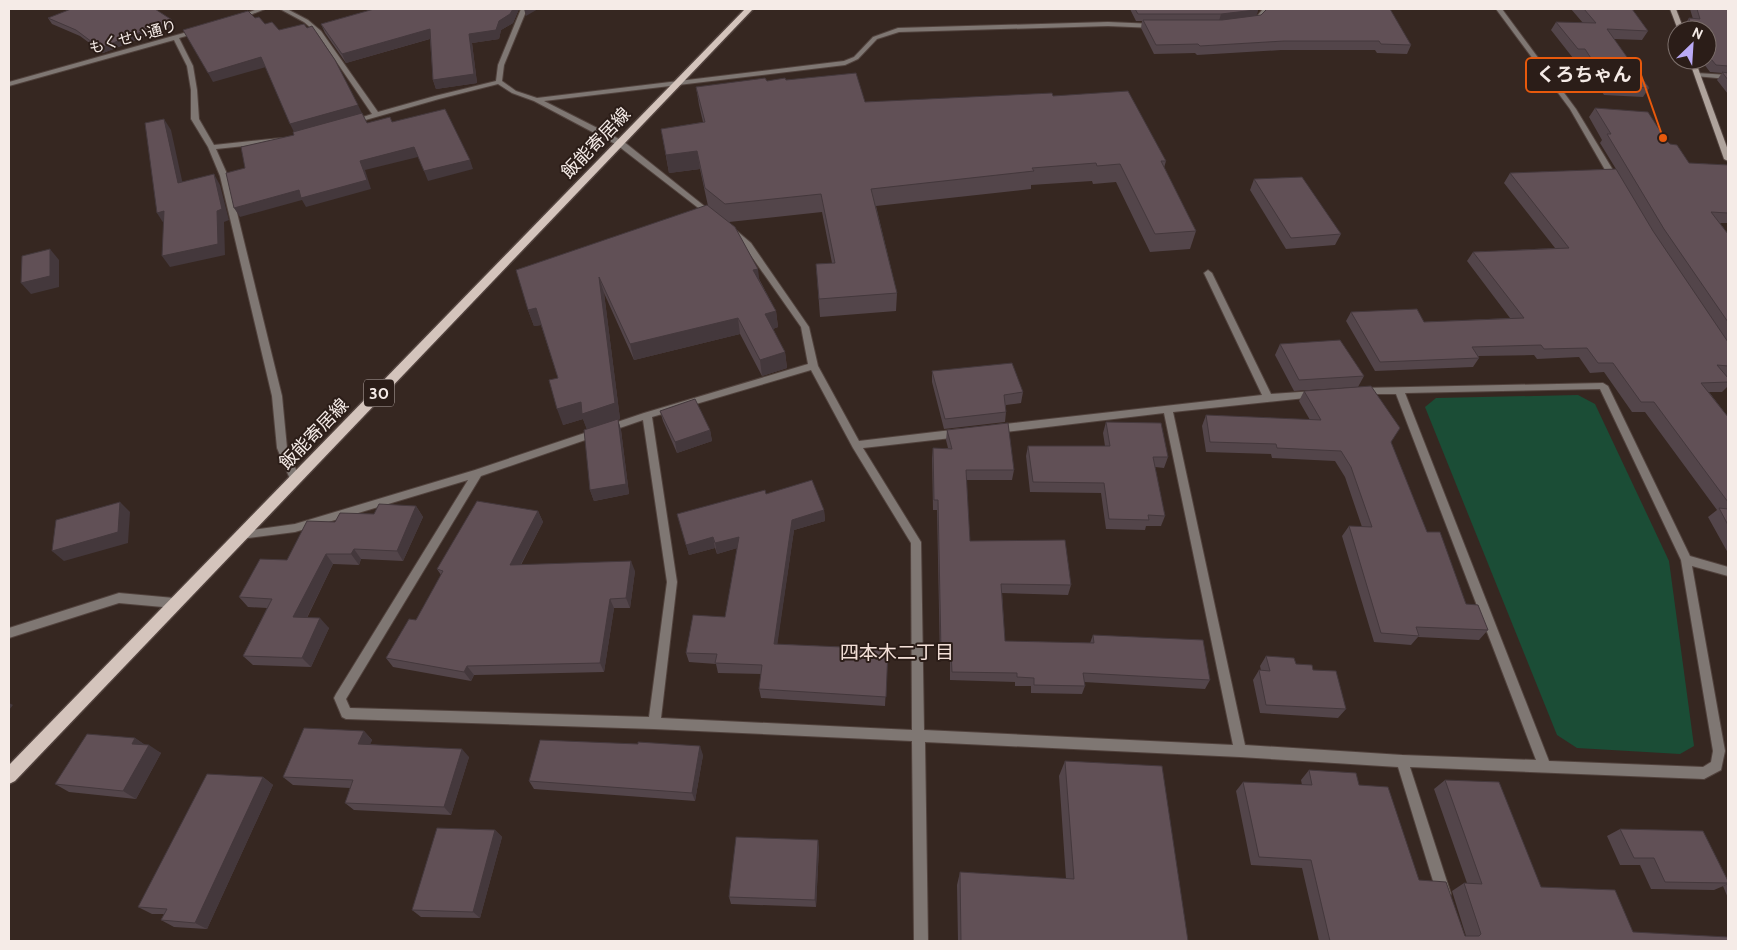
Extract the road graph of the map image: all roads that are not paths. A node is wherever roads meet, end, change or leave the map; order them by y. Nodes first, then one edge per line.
1 (262, 9) edge
2 (283, 9) edge
3 (524, 9) edge
4 (749, 9) edge
5 (1298, 9) edge
6 (1499, 9) edge
7 (228, 22) edge
8 (1243, 23) edge
9 (1162, 27) edge
10 (202, 30) edge
11 (176, 38) junction
12 (1695, 70) edge
13 (1697, 75) junction
14 (1728, 78) edge
15 (499, 82) junction
16 (679, 82) junction
17 (9, 84) edge
18 (536, 100) junction
19 (376, 115) junction
20 (348, 124) edge
21 (293, 138) edge
22 (620, 143) junction
23 (212, 148) junction
24 (1728, 159) edge
25 (1622, 191) edge
26 (1208, 273) dead end
27 (813, 366) junction
28 (1399, 389) junction
29 (1352, 392) edge
30 (1324, 394) edge
31 (1268, 398) junction
32 (1168, 410) junction
33 (647, 415) junction
34 (856, 445) junction
35 (477, 473) junction
36 (296, 479) junction
37 (241, 535) junction
38 (1686, 560) junction
39 (1728, 571) edge
40 (174, 604) junction
41 (9, 633) edge
42 (654, 723) junction
43 (918, 736) junction
44 (1240, 751) junction
45 (1402, 761) junction
46 (1544, 765) junction
47 (9, 776) edge
48 (1447, 903) edge
49 (921, 941) edge

1 - 7 street
2 - 19 street
3 - 15 street
4 - 16 main road, 飯能寄居線 / 30
5 - 8 street
6 - 25 street
9 - 16 street
10 - 11 street, もくせい通り
11 - 17 street, もくせい通り
11 - 23 street
12 - 13 street
13 - 14 street
13 - 24 street
15 - 18 street
15 - 19 street
16 - 18 street
16 - 22 main road, 飯能寄居線 / 30
18 - 22 street
19 - 20 street
21 - 23 street
22 - 27 street
22 - 36 main road, 飯能寄居線 / 30
23 - 36 street
26 - 31 street
27 - 33 street
27 - 34 street
28 - 29 street
28 - 38 street
28 - 46 street
30 - 31 street
31 - 32 street
32 - 34 street
32 - 44 street
33 - 35 street
33 - 42 street
34 - 43 street
35 - 37 street
35 - 42 street
36 - 37 main road, 飯能寄居線 / 30
37 - 40 main road, 飯能寄居線 / 30
38 - 39 street
38 - 46 street
40 - 41 street
40 - 47 main road, 飯能寄居線 / 30
42 - 43 street
43 - 44 street
43 - 49 street
44 - 45 street
45 - 46 street
45 - 48 street

